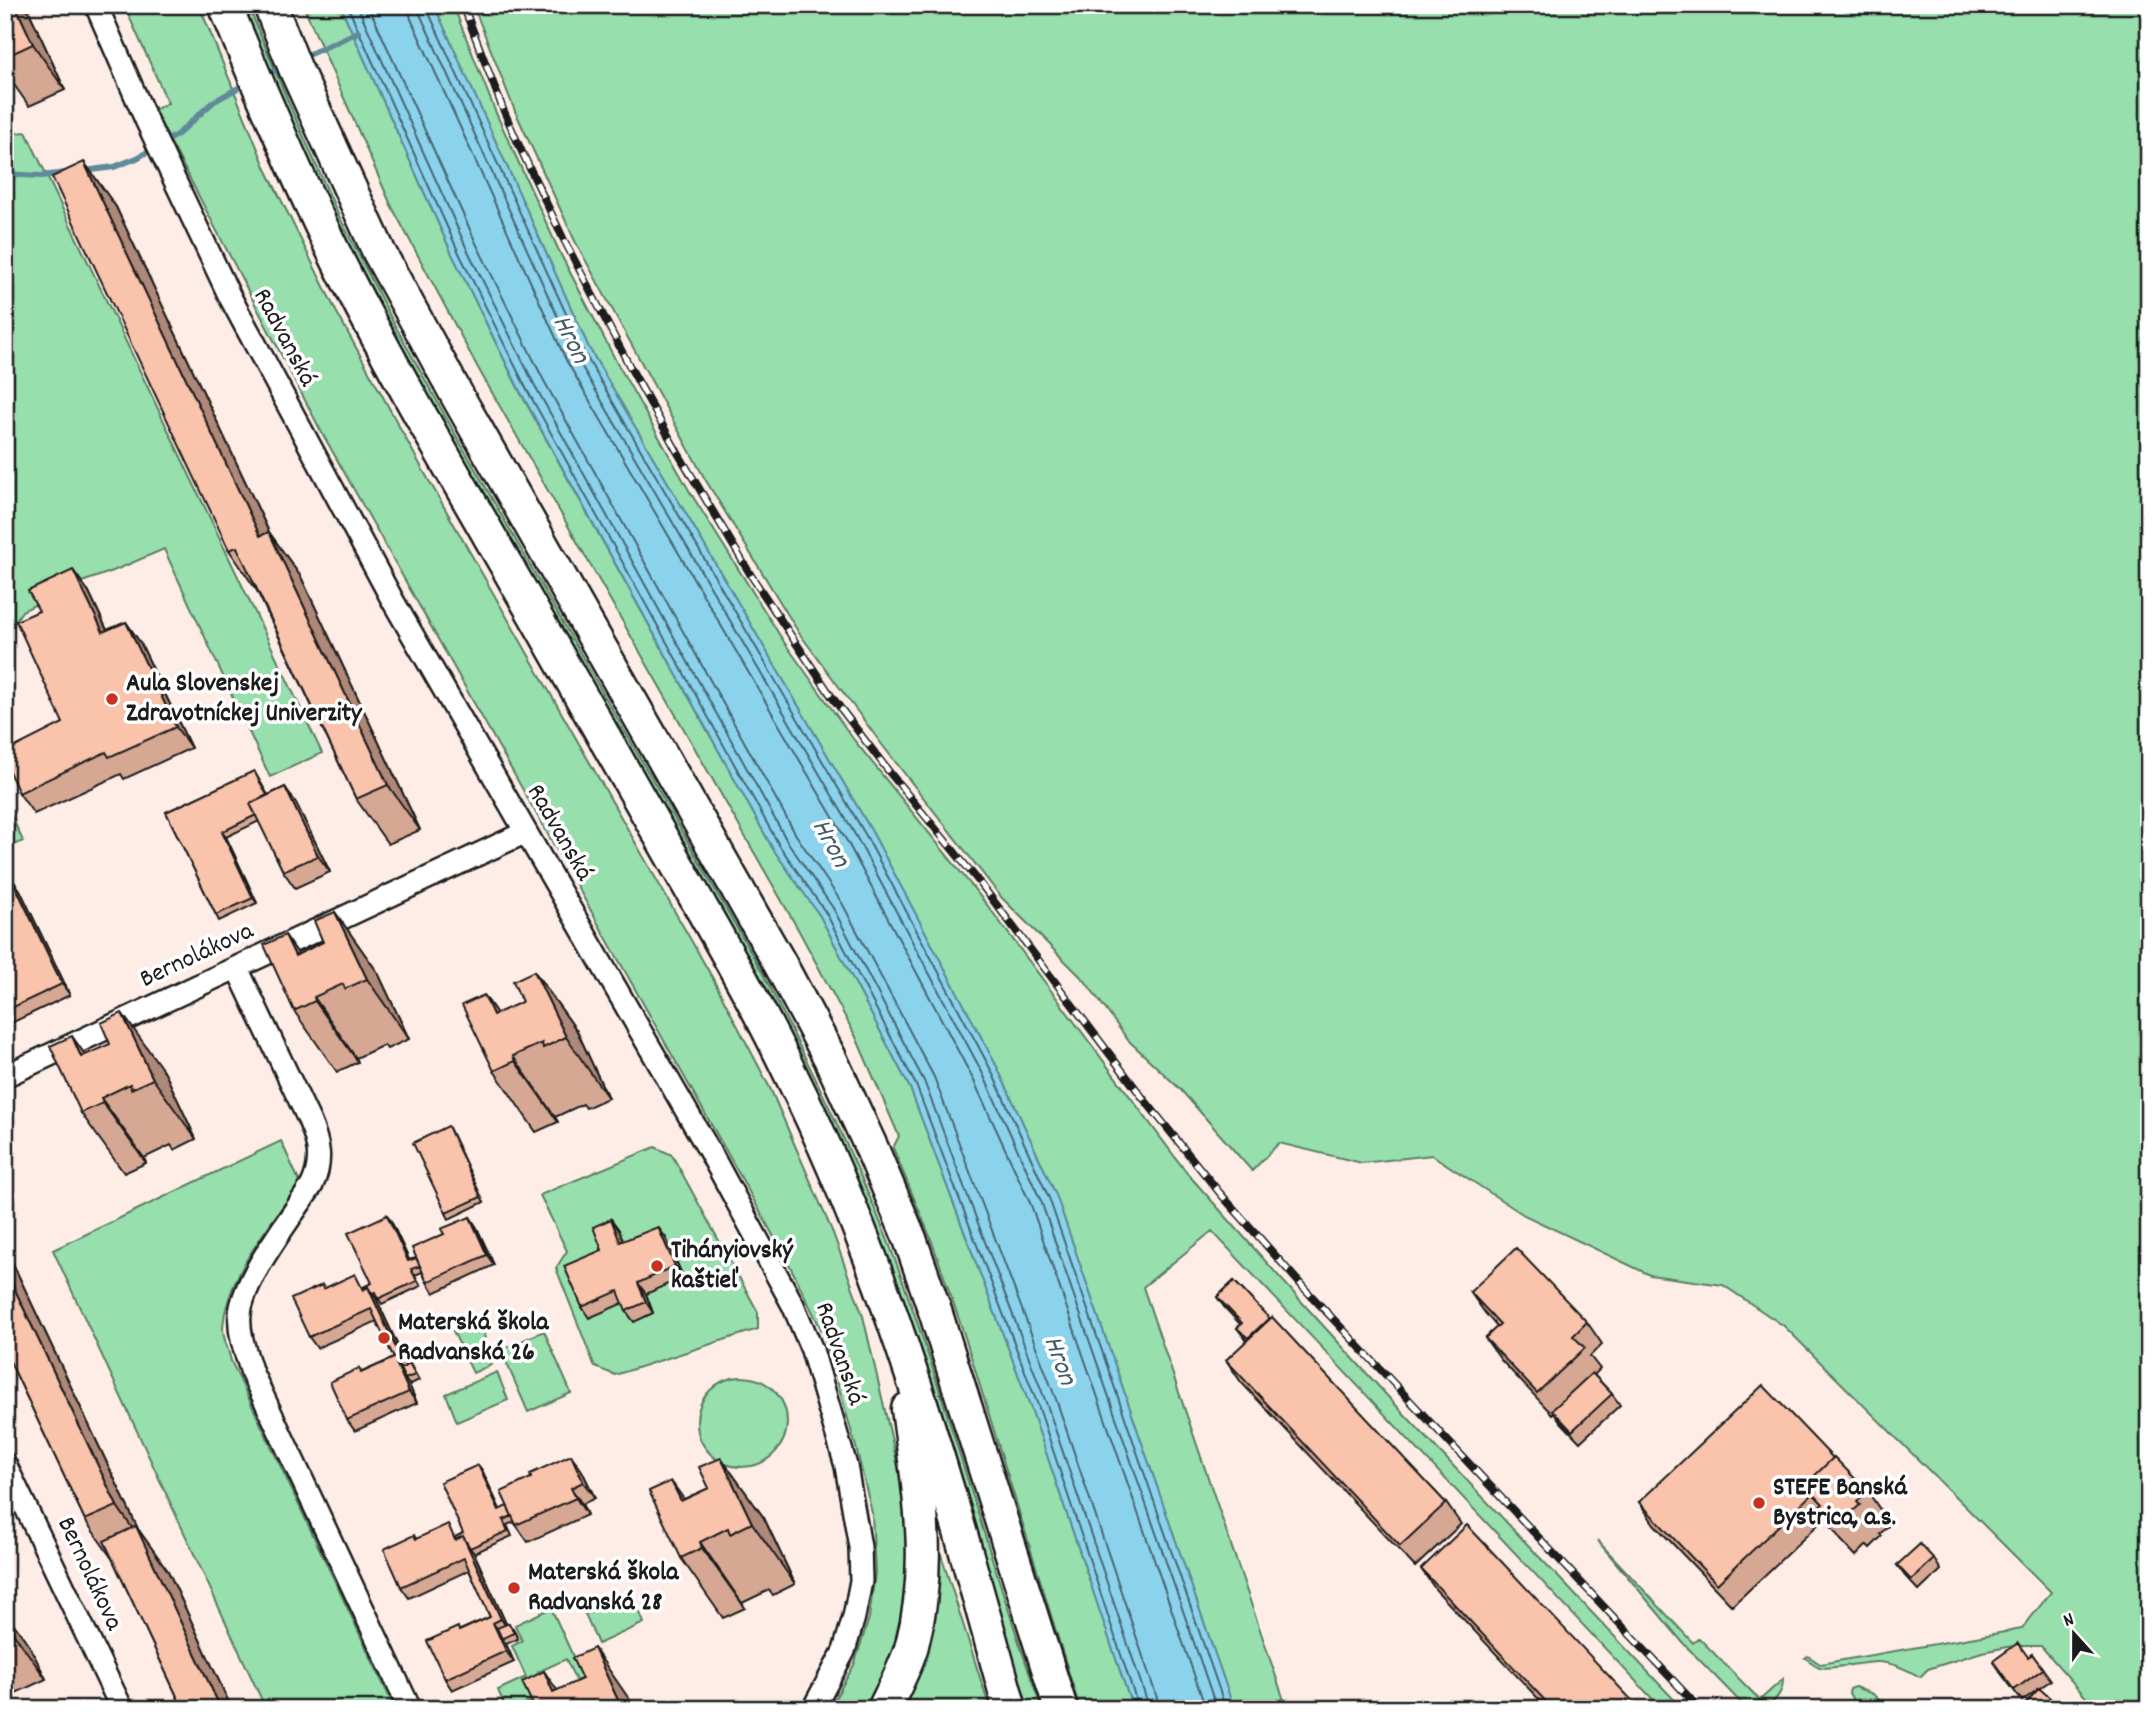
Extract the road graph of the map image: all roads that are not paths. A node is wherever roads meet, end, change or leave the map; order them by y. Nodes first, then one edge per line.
1 (96, 5) edge
2 (225, 5) edge
3 (270, 5) edge
4 (526, 832) junction
5 (237, 968) junction
6 (5, 1076) edge
7 (897, 1328) junction
8 (5, 1464) edge
9 (122, 1709) edge
10 (410, 1709) edge
11 (813, 1709) edge
12 (884, 1709) edge
13 (1010, 1709) edge
14 (1061, 1709) edge

1 - 4 street, Radvanská
2 - 7 highway
3 - 14 highway
4 - 5 street, Bernolákova
4 - 11 street, Radvanská
5 - 6 street, Bernolákova
5 - 10 street
7 - 12 highway
7 - 13 highway
8 - 9 street, Bernolákova

